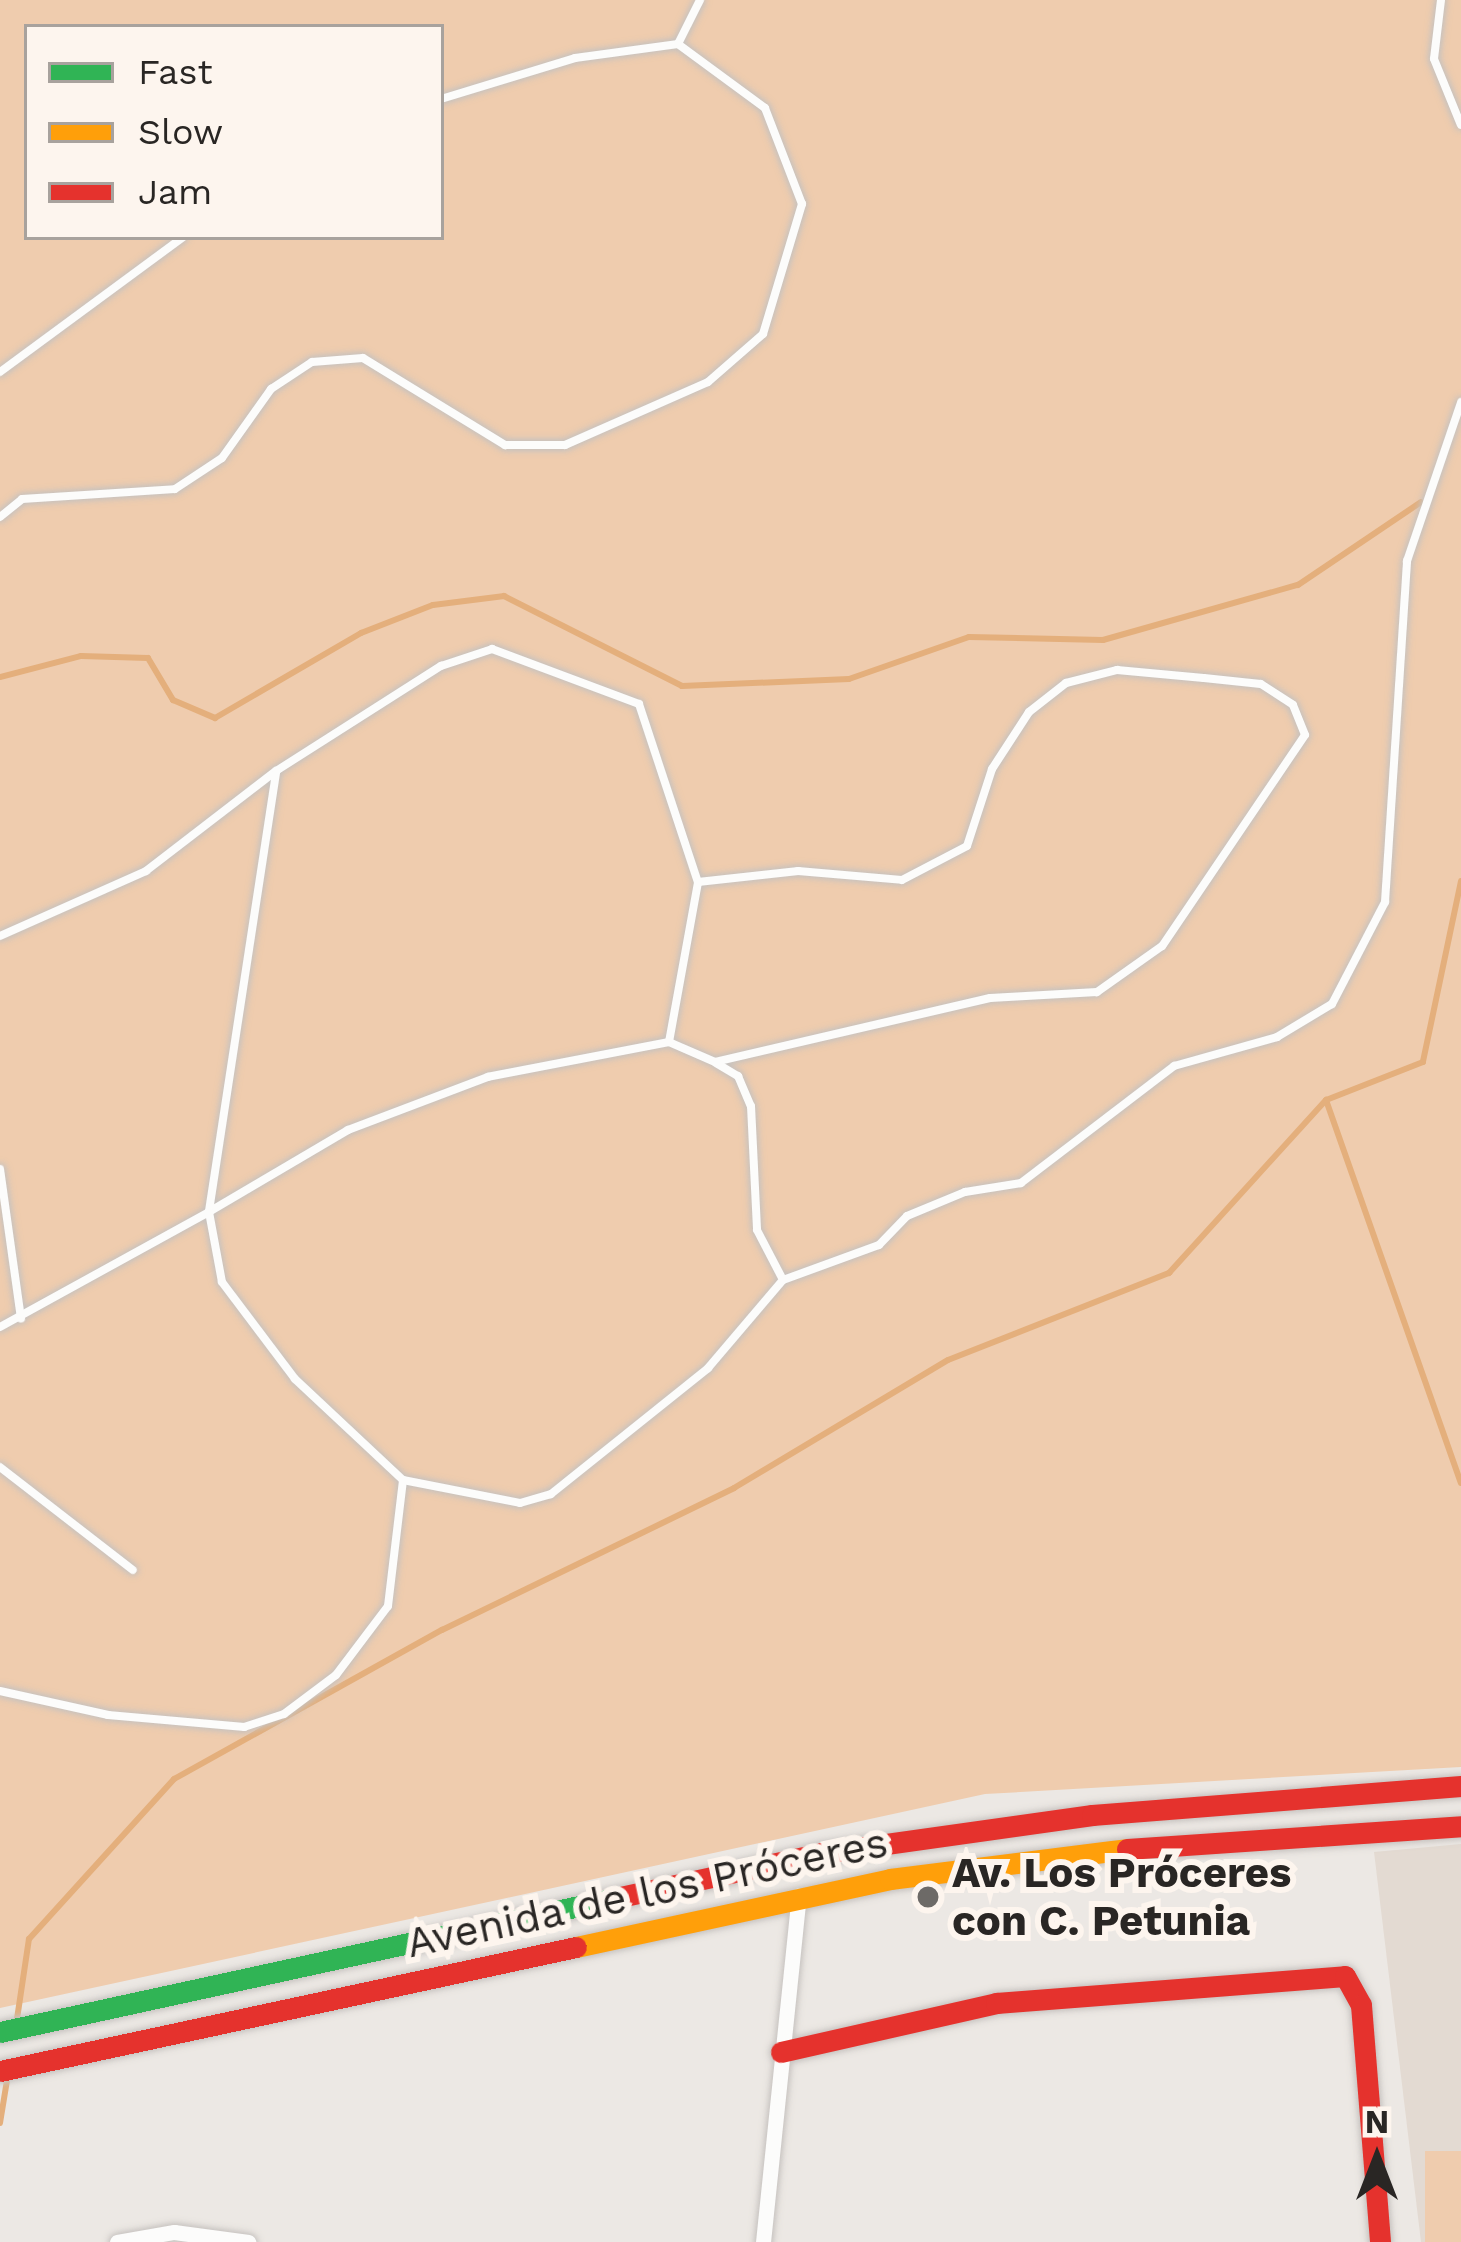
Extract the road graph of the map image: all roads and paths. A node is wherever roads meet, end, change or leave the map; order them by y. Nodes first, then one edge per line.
1 (700, 0) edge
2 (1441, 0) edge
3 (678, 44) junction
4 (444, 98) edge
5 (1461, 125) edge
6 (179, 240) edge
7 (0, 372) edge
8 (1461, 402) edge
9 (0, 517) edge
10 (276, 772) junction
11 (698, 882) junction
12 (0, 936) edge
13 (669, 1042) junction
14 (715, 1062) junction
15 (0, 1169) edge
16 (209, 1212) junction
17 (783, 1280) junction
18 (21, 1319) junction
19 (0, 1327) edge
20 (0, 1466) edge
21 (404, 1480) junction
22 (133, 1570) dead end
23 (0, 1690) edge
24 (1461, 1786) edge
25 (1461, 1826) edge
26 (799, 1895) junction
27 (0, 2032) edge
28 (781, 2052) junction
29 (0, 2071) edge
30 (116, 2242) edge
31 (248, 2242) edge
32 (763, 2242) edge
33 (1380, 2242) edge

1 - 3 lane
2 - 5 lane
3 - 4 lane
3 - 9 lane
6 - 7 lane
8 - 17 lane
10 - 11 lane
10 - 12 lane
10 - 16 lane
11 - 13 lane
11 - 14 lane
13 - 14 lane
13 - 16 lane
14 - 17 lane
15 - 18 lane
16 - 18 lane
16 - 21 lane
17 - 21 lane
18 - 19 lane
20 - 22 lane
21 - 23 lane
24 - 27 main road, Avenida de los Próceres
25 - 26 main road, Avenida de los Próceres
26 - 28 street
26 - 29 main road, Avenida de los Próceres
28 - 32 street
28 - 33 main road
30 - 31 street

